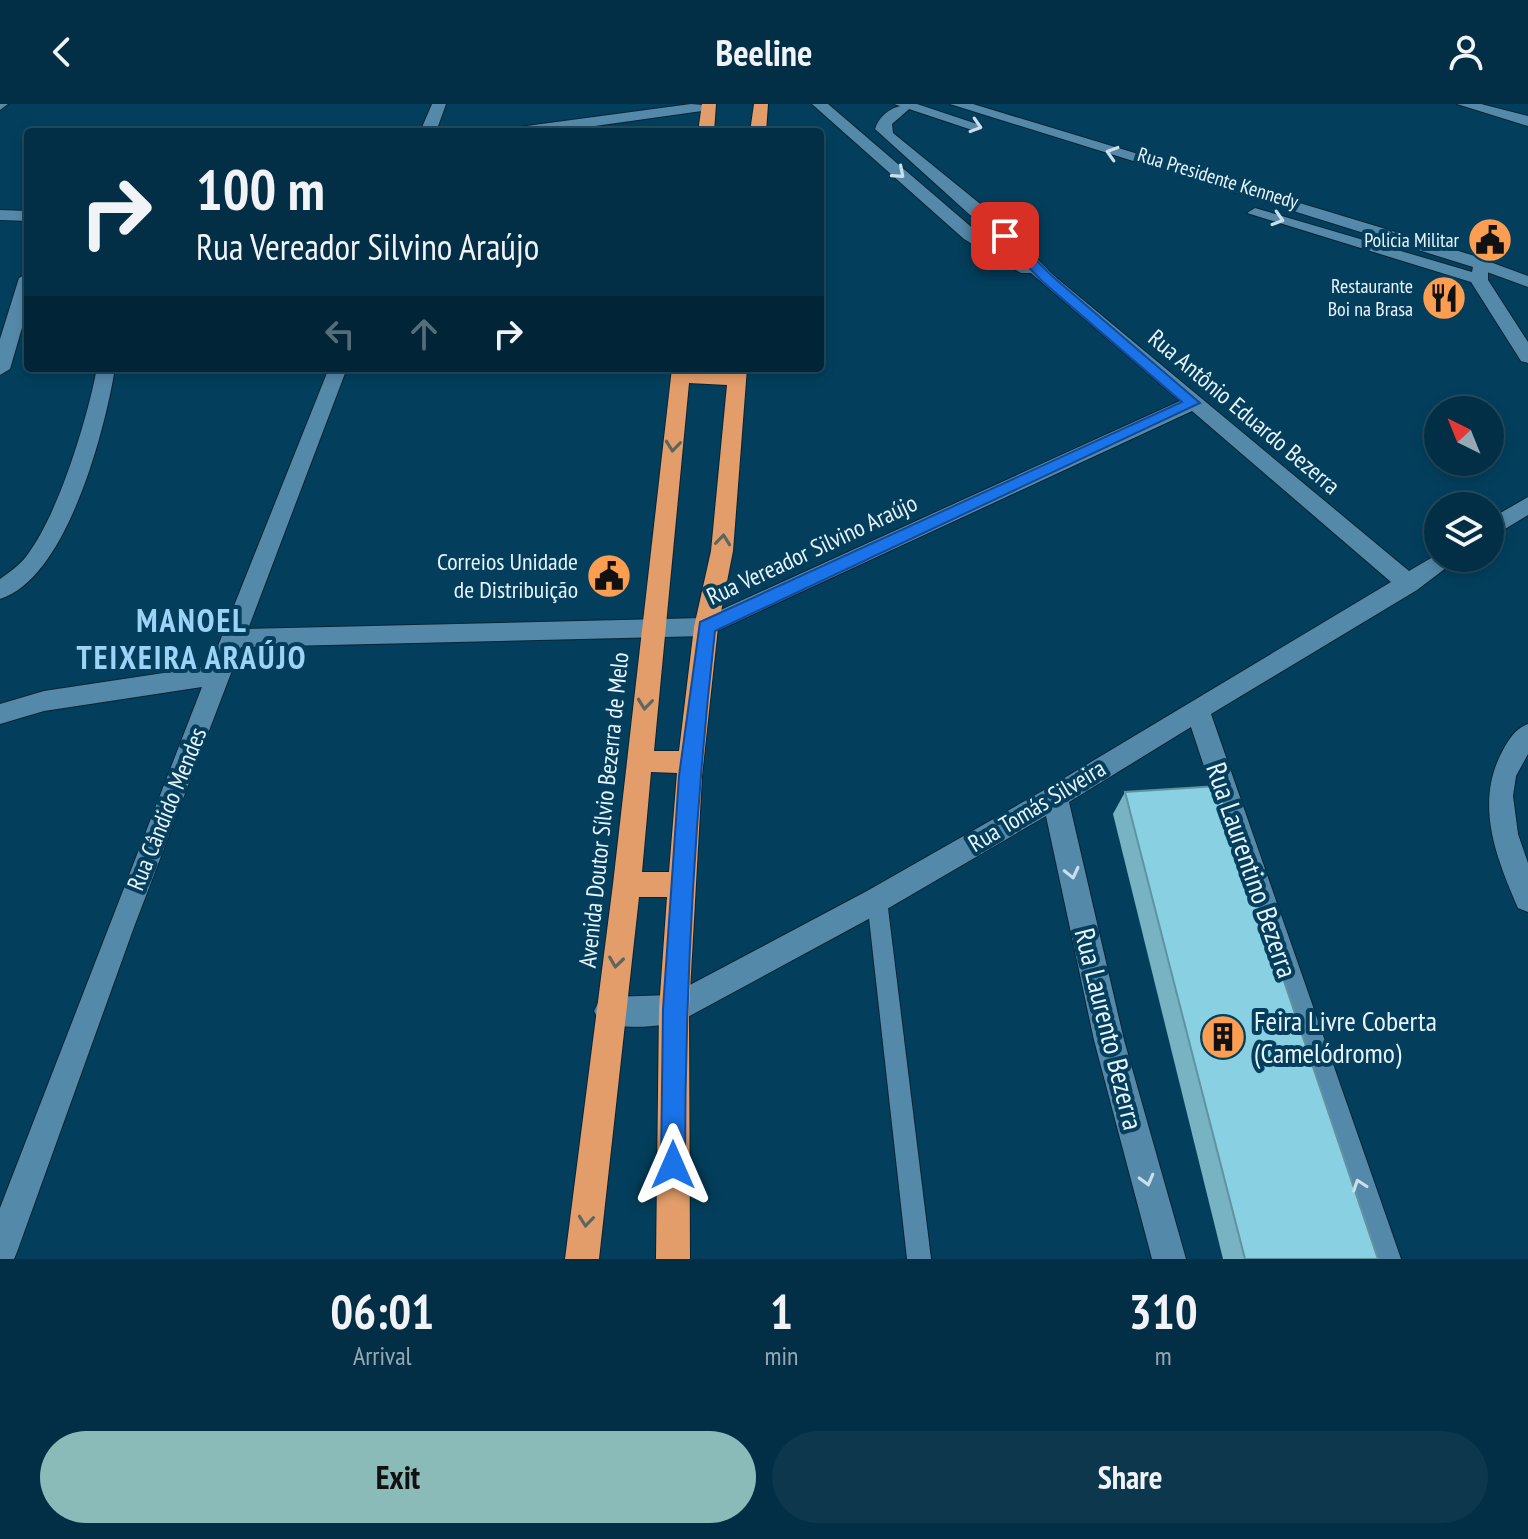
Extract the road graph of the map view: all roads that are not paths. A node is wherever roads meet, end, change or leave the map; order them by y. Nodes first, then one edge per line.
1 (439, 104) edge
2 (761, 104) edge
3 (819, 104) edge
4 (957, 104) edge
5 (1464, 104) edge
6 (709, 105) edge
7 (905, 105) edge
8 (1528, 121) edge
9 (430, 128) edge
10 (547, 128) edge
11 (706, 128) edge
12 (758, 128) edge
13 (888, 136) junction
14 (865, 143) junction
15 (1160, 175) junction
16 (0, 215) edge
17 (24, 216) edge
18 (1481, 272) junction
19 (1047, 279) junction
20 (1526, 281) edge
21 (24, 291) edge
22 (1528, 357) edge
23 (0, 369) edge
24 (106, 372) edge
25 (336, 372) edge
26 (681, 373) edge
27 (737, 374) edge
28 (1193, 403) junction
29 (1528, 505) edge
30 (1504, 521) edge
31 (1427, 572) edge
32 (1409, 584) junction
33 (0, 590) edge
34 (706, 627) junction
35 (653, 628) junction
36 (235, 638) junction
37 (221, 674) junction
38 (1197, 708) junction
39 (0, 714) edge
40 (1528, 734) edge
41 (639, 761) junction
42 (690, 762) junction
43 (1055, 797) junction
44 (627, 884) junction
45 (681, 885) junction
46 (1528, 899) edge
47 (877, 900) junction
48 (674, 1009) junction
49 (609, 1011) junction
50 (0, 1252) edge
51 (582, 1259) edge
52 (673, 1259) edge
53 (919, 1259) edge
54 (1169, 1259) edge
55 (1384, 1259) edge

1 - 9 street
2 - 12 highway
3 - 14 street, Rua Antônio Eduardo Bezerra
15 -> 4 street, Rua Presidente Kennedy
5 - 8 street
6 - 10 street
6 - 11 highway
7 - 13 street
7 -> 15 street, Rua Presidente Kennedy
13 - 14 street
13 - 19 street, Rua Antônio Eduardo Bezerra
14 -> 19 street, Rua Antônio Eduardo Bezerra
15 - 18 street, Rua Presidente Kennedy
16 - 17 street
18 - 20 street, Rua Presidente Kennedy
18 - 22 street
19 - 28 street, Rua Antônio Eduardo Bezerra
21 - 23 street
24 - 33 street
25 - 36 street, Rua Cândido Mendes
26 - 27 highway
26 -> 35 highway, Avenida Doutor Sílvio Bezerra de Melo
34 -> 27 highway
28 - 32 street, Rua Antônio Eduardo Bezerra
28 - 34 street, Rua Vereador Silvino Araújo
29 - 30 street
31 - 32 street, Rua Tomás Silveira
32 - 38 street, Rua Tomás Silveira
34 - 35 street, Rua Vereador Silvino Araújo
34 - 42 highway
35 - 36 street, Rua Vereador Silvino Araújo
35 -> 41 highway, Avenida Doutor Sílvio Bezerra de Melo
36 - 37 street, Rua Cândido Mendes
37 - 39 street
37 - 50 street, Rua Cândido Mendes
38 - 43 street, Rua Tomás Silveira
55 -> 38 street, Rua Laurentino Bezerra
40 - 46 street
41 - 42 highway
41 - 44 highway, Avenida Doutor Sílvio Bezerra de Melo
42 - 45 highway
43 - 47 street, Rua Tomás Silveira
43 -> 54 street, Rua Laurento Bezerra
44 - 45 highway
44 -> 49 highway, Avenida Doutor Sílvio Bezerra de Melo
45 - 48 highway
47 - 48 street, Rua Tomás Silveira
47 - 53 lane
48 - 49 street, Rua Tomás Silveira
48 - 52 highway
49 -> 51 highway, Avenida Doutor Sílvio Bezerra de Melo

